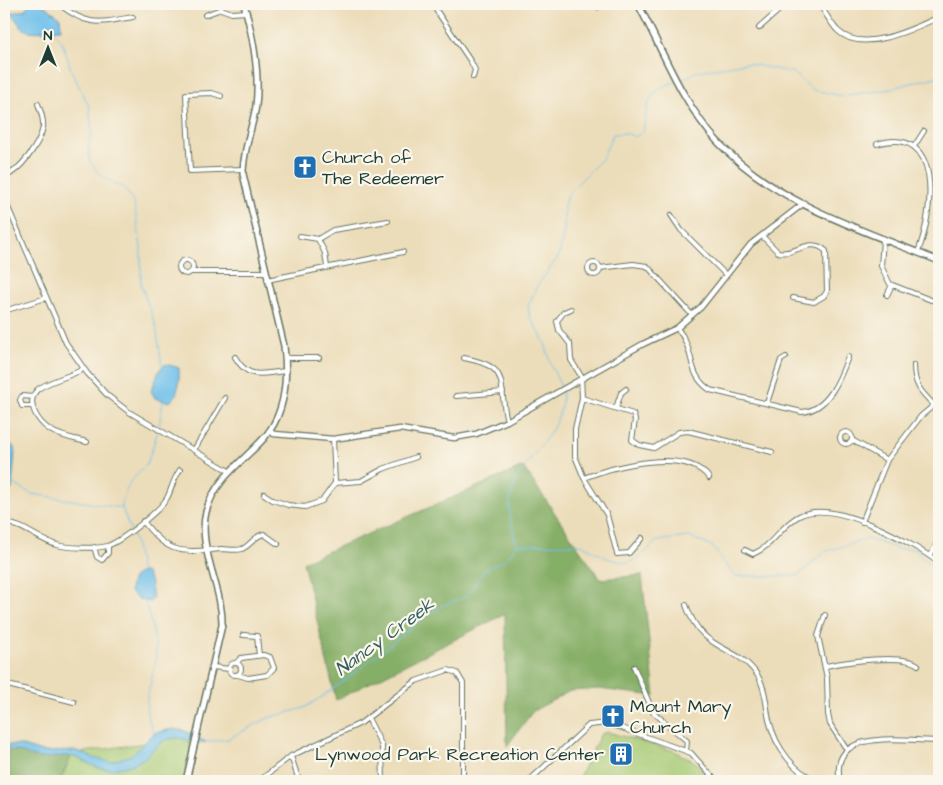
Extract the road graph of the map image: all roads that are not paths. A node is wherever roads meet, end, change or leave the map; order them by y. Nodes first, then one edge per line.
1 (60, 4) edge
2 (244, 4) edge
3 (432, 4) edge
4 (638, 4) edge
5 (786, 4) edge
6 (819, 4) edge
7 (246, 12) junction
8 (205, 15) dead end
9 (133, 17) dead end
10 (939, 18) edge
11 (759, 28) dead end
12 (473, 77) dead end
13 (220, 96) dead end
14 (38, 104) dead end
15 (924, 131) dead end
16 (877, 144) dead end
17 (915, 145) junction
18 (243, 170) junction
19 (4, 177) edge
20 (4, 198) edge
21 (804, 203) junction
22 (671, 216) dead end
23 (388, 222) dead end
24 (300, 236) dead end
25 (762, 236) junction
26 (318, 240) junction
27 (883, 240) junction
28 (403, 252) dead end
29 (918, 252) junction
30 (939, 261) edge
31 (327, 267) junction
32 (600, 268) dead end
33 (190, 272) dead end
34 (265, 272) junction
35 (726, 275) junction
36 (267, 280) junction
37 (892, 285) junction
38 (887, 295) dead end
39 (46, 298) junction
40 (793, 298) dead end
41 (931, 300) dead end
42 (571, 309) dead end
43 (4, 310) edge
44 (692, 315) junction
45 (677, 328) junction
46 (786, 356) dead end
47 (234, 357) dead end
48 (848, 357) dead end
49 (286, 358) junction
50 (319, 358) dead end
51 (464, 358) dead end
52 (914, 365) dead end
53 (83, 369) junction
54 (287, 371) junction
55 (581, 381) junction
56 (626, 389) dead end
57 (503, 392) junction
58 (33, 396) junction
59 (456, 396) dead end
60 (226, 398) dead end
61 (582, 398) junction
62 (939, 402) edge
63 (766, 403) junction
64 (32, 406) junction
65 (935, 406) junction
66 (616, 408) junction
67 (507, 421) junction
68 (269, 431) junction
69 (333, 439) junction
70 (852, 440) dead end
71 (88, 442) dead end
72 (194, 450) junction
73 (772, 452) dead end
74 (416, 457) dead end
75 (887, 460) junction
76 (180, 470) dead end
77 (229, 471) junction
78 (584, 478) junction
79 (709, 478) dead end
80 (334, 483) junction
81 (264, 494) dead end
82 (143, 521) junction
83 (862, 522) junction
84 (4, 523) edge
85 (642, 538) dead end
86 (939, 540) edge
87 (278, 544) dead end
88 (108, 546) junction
89 (94, 547) junction
90 (745, 550) dead end
91 (207, 551) junction
92 (930, 556) junction
93 (939, 563) edge
94 (686, 605) dead end
95 (825, 615) dead end
96 (244, 635) dead end
97 (259, 656) junction
98 (236, 663) junction
99 (918, 665) dead end
100 (826, 666) junction
101 (213, 667) junction
102 (634, 667) dead end
103 (229, 669) junction
104 (238, 675) junction
105 (4, 684) edge
106 (74, 702) dead end
107 (368, 718) junction
108 (939, 741) edge
109 (846, 750) junction
110 (686, 751) junction
111 (291, 756) junction
112 (530, 780) dead end
113 (186, 781) edge
114 (259, 781) edge
115 (299, 781) edge
116 (383, 781) edge
117 (463, 781) edge
118 (716, 781) edge
119 (822, 781) edge
120 (840, 781) edge

1 - 9 street
2 - 7 main road
3 - 12 street
4 - 21 main road
5 - 11 street
6 - 10 street
7 - 8 street
7 - 18 main road
13 - 18 street
14 - 19 street
15 - 17 street
16 - 17 street
17 - 29 street
18 - 34 main road
20 - 39 street
21 - 25 street
21 - 27 main road
22 - 35 street
23 - 26 street
24 - 26 street
25 - 35 street
25 - 40 street
26 - 31 street
27 - 29 main road
27 - 37 street
28 - 31 street
29 - 30 main road
31 - 36 street
32 - 44 street
33 - 34 street
34 - 36 main road
35 - 44 street
36 - 49 main road
37 - 38 street
37 - 41 street
39 - 43 street
39 - 53 street
42 - 55 street
44 - 45 street
45 - 55 street
45 - 63 street
46 - 63 street
47 - 54 street
48 - 63 street
49 - 50 street
49 - 54 main road
51 - 57 street
52 - 65 street
53 - 58 street
53 - 72 street
54 - 68 main road
55 - 61 street
55 - 67 street
56 - 66 street
57 - 59 street
57 - 67 street
58 - 64 street
58 - 64 street
60 - 72 street
61 - 66 street
61 - 78 street
62 - 65 street
64 - 71 street
65 - 75 street
66 - 73 street
67 - 69 street
68 - 69 street
68 - 77 main road
69 - 80 street
70 - 75 street
72 - 77 street
74 - 80 street
75 - 83 street
76 - 82 street
77 - 91 main road
78 - 79 street
78 - 85 street
80 - 81 street
82 - 88 street
82 - 91 street
83 - 90 street
83 - 92 street
84 - 89 street
86 - 92 street
87 - 91 street
88 - 89 street
88 - 89 street
91 - 101 main road
92 - 93 street
94 - 119 street
95 - 100 street
96 - 97 street
97 - 98 street
97 - 104 street
98 - 103 street
98 - 104 street
99 - 100 street
100 - 109 street
101 - 103 street
101 - 113 main road
102 - 110 street
103 - 104 street
105 - 106 street
107 - 111 street
107 - 116 street
107 - 117 street
108 - 109 street
109 - 120 street
110 - 112 street
110 - 118 street
111 - 114 street
111 - 115 street

